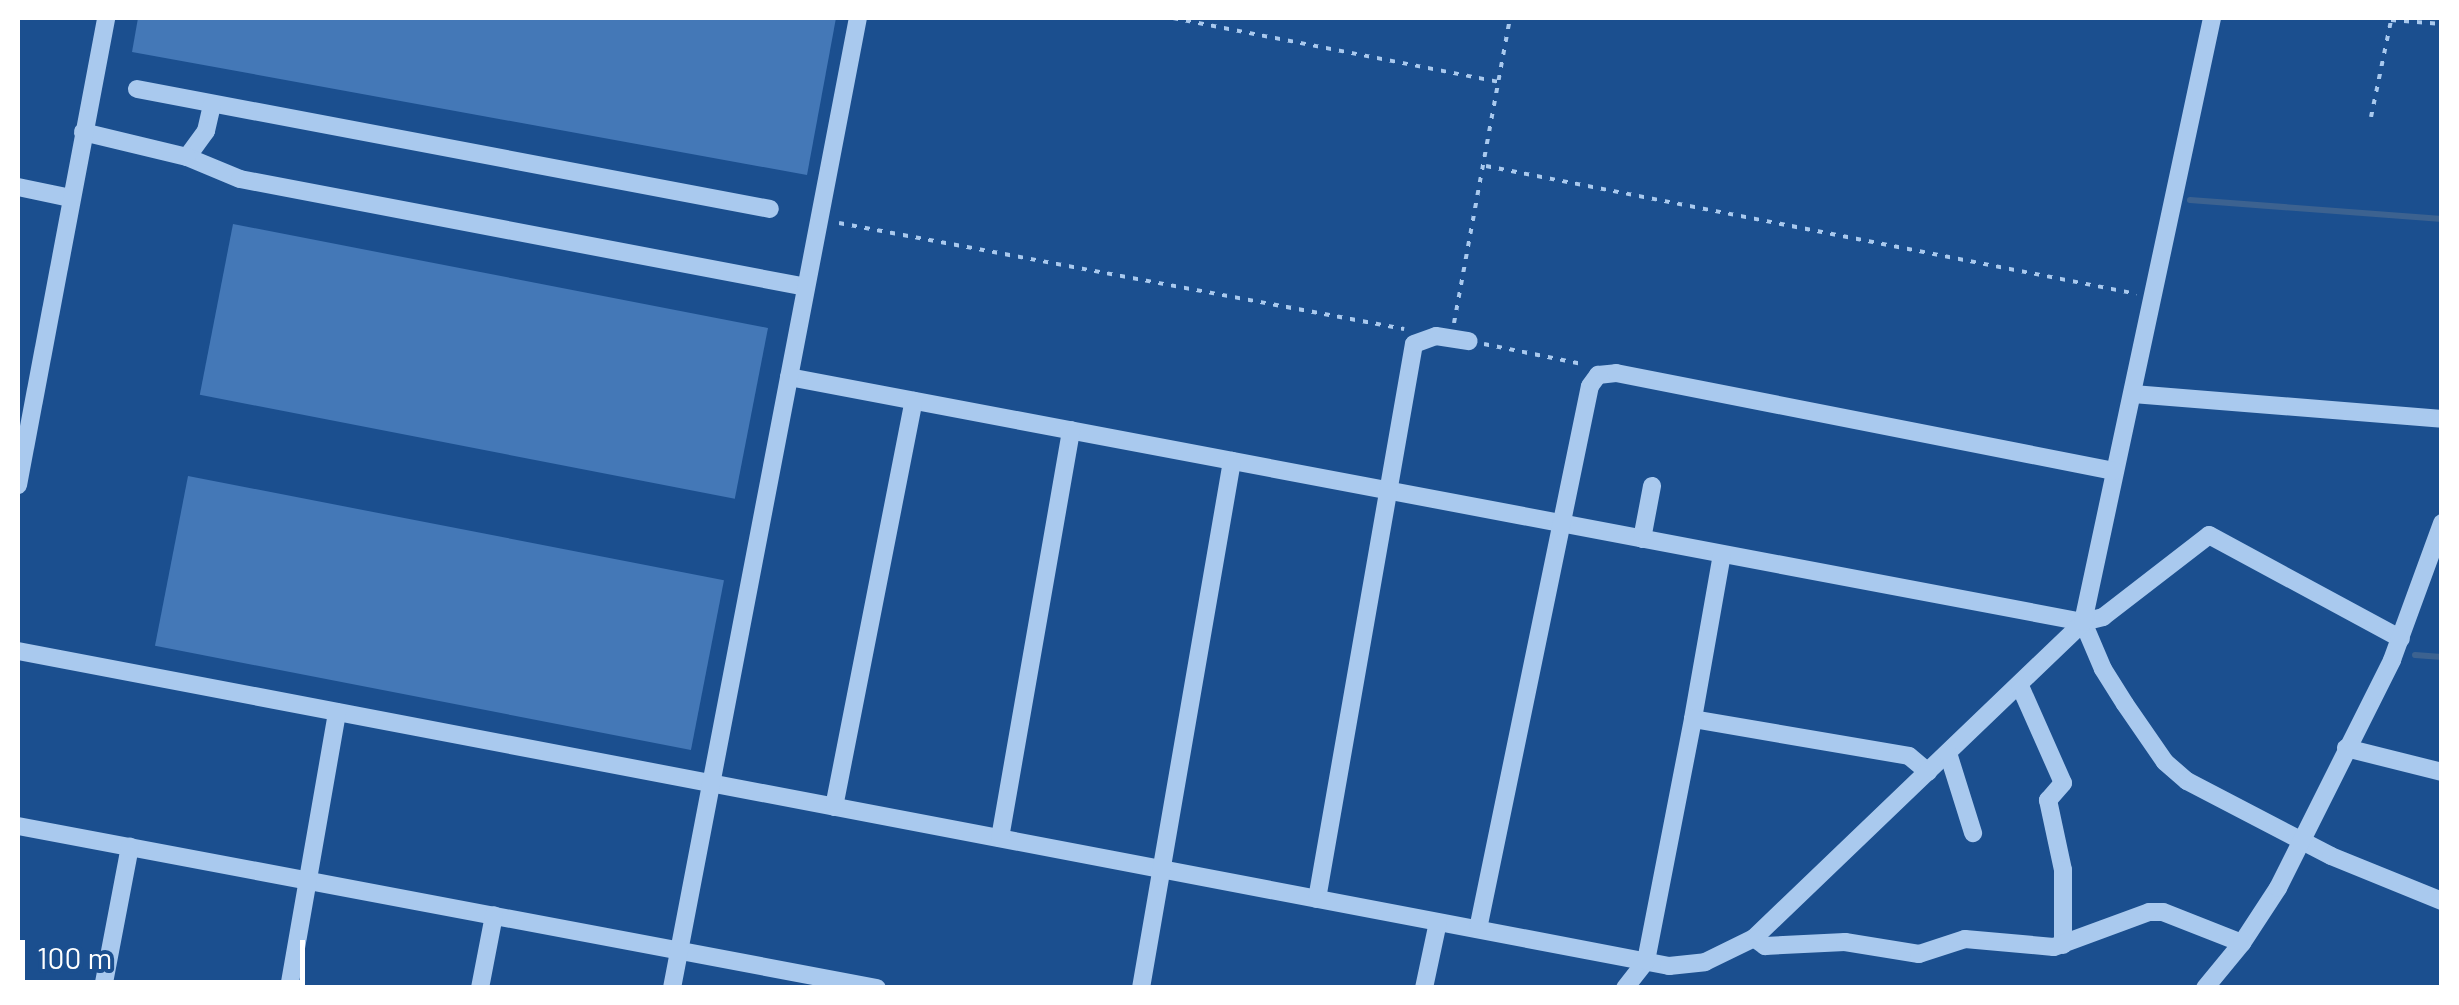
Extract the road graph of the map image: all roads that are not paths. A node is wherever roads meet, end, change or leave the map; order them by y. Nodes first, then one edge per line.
1 (106, 18) edge
2 (858, 18) edge
3 (2212, 18) edge
4 (137, 89) dead end
5 (212, 104) junction
6 (83, 132) junction
7 (186, 157) junction
8 (18, 188) edge
9 (70, 198) junction
10 (770, 210) dead end
11 (806, 288) junction
12 (1460, 340) road end
13 (789, 377) junction
14 (2133, 394) junction
15 (914, 401) junction
16 (2442, 420) edge
17 (1070, 430) junction
18 (1232, 461) junction
19 (2114, 471) junction
20 (18, 485) edge
21 (1652, 486) dead end
22 (1391, 491) junction
23 (1561, 523) junction
24 (2442, 523) edge
25 (1642, 539) junction
26 (1722, 554) junction
27 (2082, 622) junction
28 (2401, 640) junction
29 (18, 651) edge
30 (2020, 686) junction
31 (338, 712) junction
32 (1693, 720) junction
33 (2346, 748) junction
34 (1948, 753) junction
35 (1928, 772) junction
36 (2442, 772) edge
37 (711, 783) junction
38 (834, 806) junction
39 (18, 826) edge
40 (1973, 833) dead end
41 (1000, 838) junction
42 (2299, 840) junction
43 (130, 847) junction
44 (1165, 870) junction
45 (308, 880) junction
46 (1317, 899) junction
47 (2442, 901) edge
48 (494, 915) junction
49 (1438, 922) junction
50 (1478, 930) junction
51 (1754, 938) junction
52 (2242, 943) junction
53 (2062, 945) junction
54 (680, 950) junction
55 (1646, 961) junction
56 (812, 982) edge
57 (104, 988) edge
58 (288, 988) edge
59 (480, 988) edge
60 (672, 988) edge
61 (877, 988) edge
62 (1141, 988) edge
63 (1424, 988) edge
64 (1625, 988) edge
65 (2204, 988) edge

1 - 6 street
2 - 11 street
3 - 14 street
4 - 5 street
5 - 7 street
5 - 10 street
6 - 7 street
6 - 9 street
7 - 11 street
8 - 9 street
9 - 20 street
11 - 13 street
12 - 22 street
13 - 15 street
13 - 37 street
14 - 16 street
14 - 19 street
15 - 17 street
15 - 38 street
17 - 18 street
17 - 41 street
18 - 22 street
18 - 44 street
19 - 23 street
19 - 27 street
21 - 25 street
22 - 23 street
22 - 46 street
23 - 25 street
23 - 50 street
24 - 28 street
25 - 26 street
26 - 27 street
26 - 32 street
27 - 28 street
27 - 30 street
27 - 42 street
28 - 33 street
29 - 31 street
30 - 34 street
30 - 53 street
31 - 37 street
31 - 45 street
32 - 35 street
32 - 55 street
33 - 36 street
33 - 42 street
34 - 35 street
34 - 40 street
35 - 51 street
37 - 38 street
37 - 54 street
38 - 41 street
39 - 43 street
41 - 44 street
42 - 47 street
42 - 52 street
43 - 45 street
43 - 57 street
44 - 46 street
44 - 62 street
45 - 48 street
45 - 58 street
46 - 49 street
48 - 54 street
48 - 59 street
49 - 50 street
49 - 63 street
50 - 55 street
51 - 53 street
51 - 55 street
52 - 53 street
52 - 65 street
54 - 56 street
54 - 60 street
55 - 64 street
56 - 61 street

